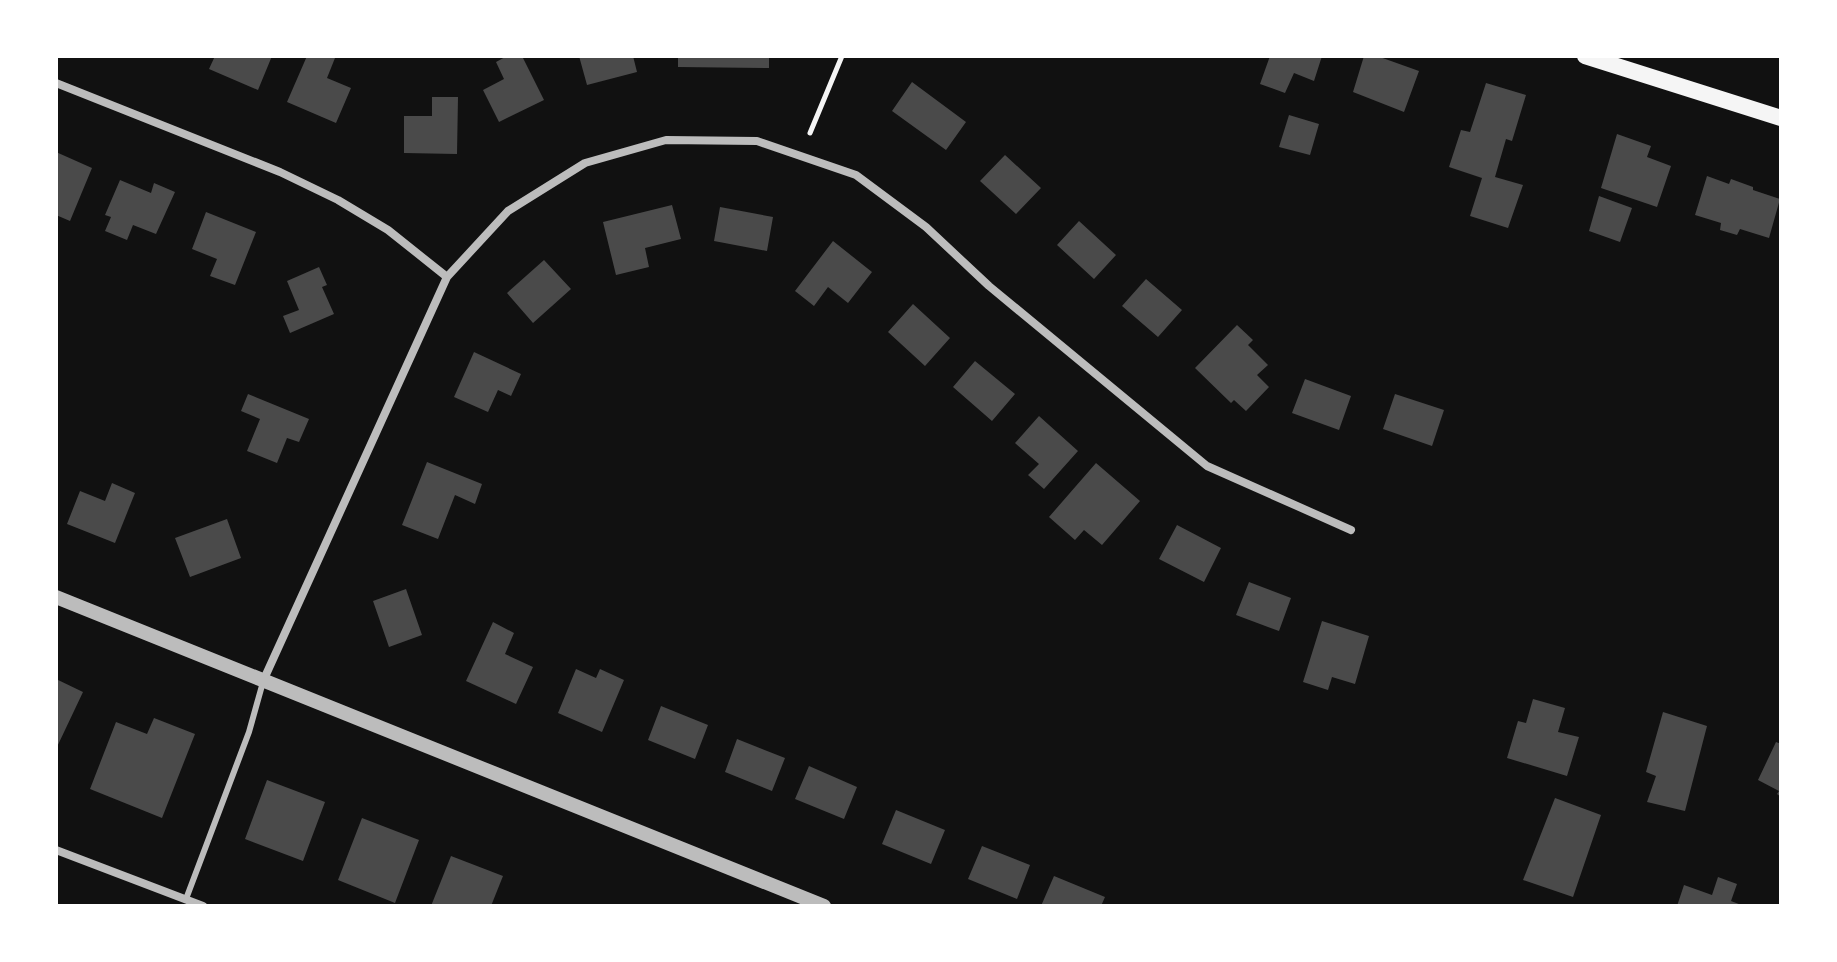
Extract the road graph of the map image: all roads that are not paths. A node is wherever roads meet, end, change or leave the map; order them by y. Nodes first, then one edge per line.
1 (1585, 56) edge
2 (56, 83) edge
3 (1781, 118) edge
4 (447, 277) junction
5 (1351, 530) dead end
6 (56, 597) edge
7 (264, 679) junction
8 (56, 850) edge
9 (186, 899) junction
10 (203, 906) edge
11 (824, 906) edge

1 - 3 main road
2 - 4 street
4 - 5 street
4 - 7 street
6 - 7 street
7 - 9 lane
7 - 11 street
8 - 9 street
9 - 10 street

